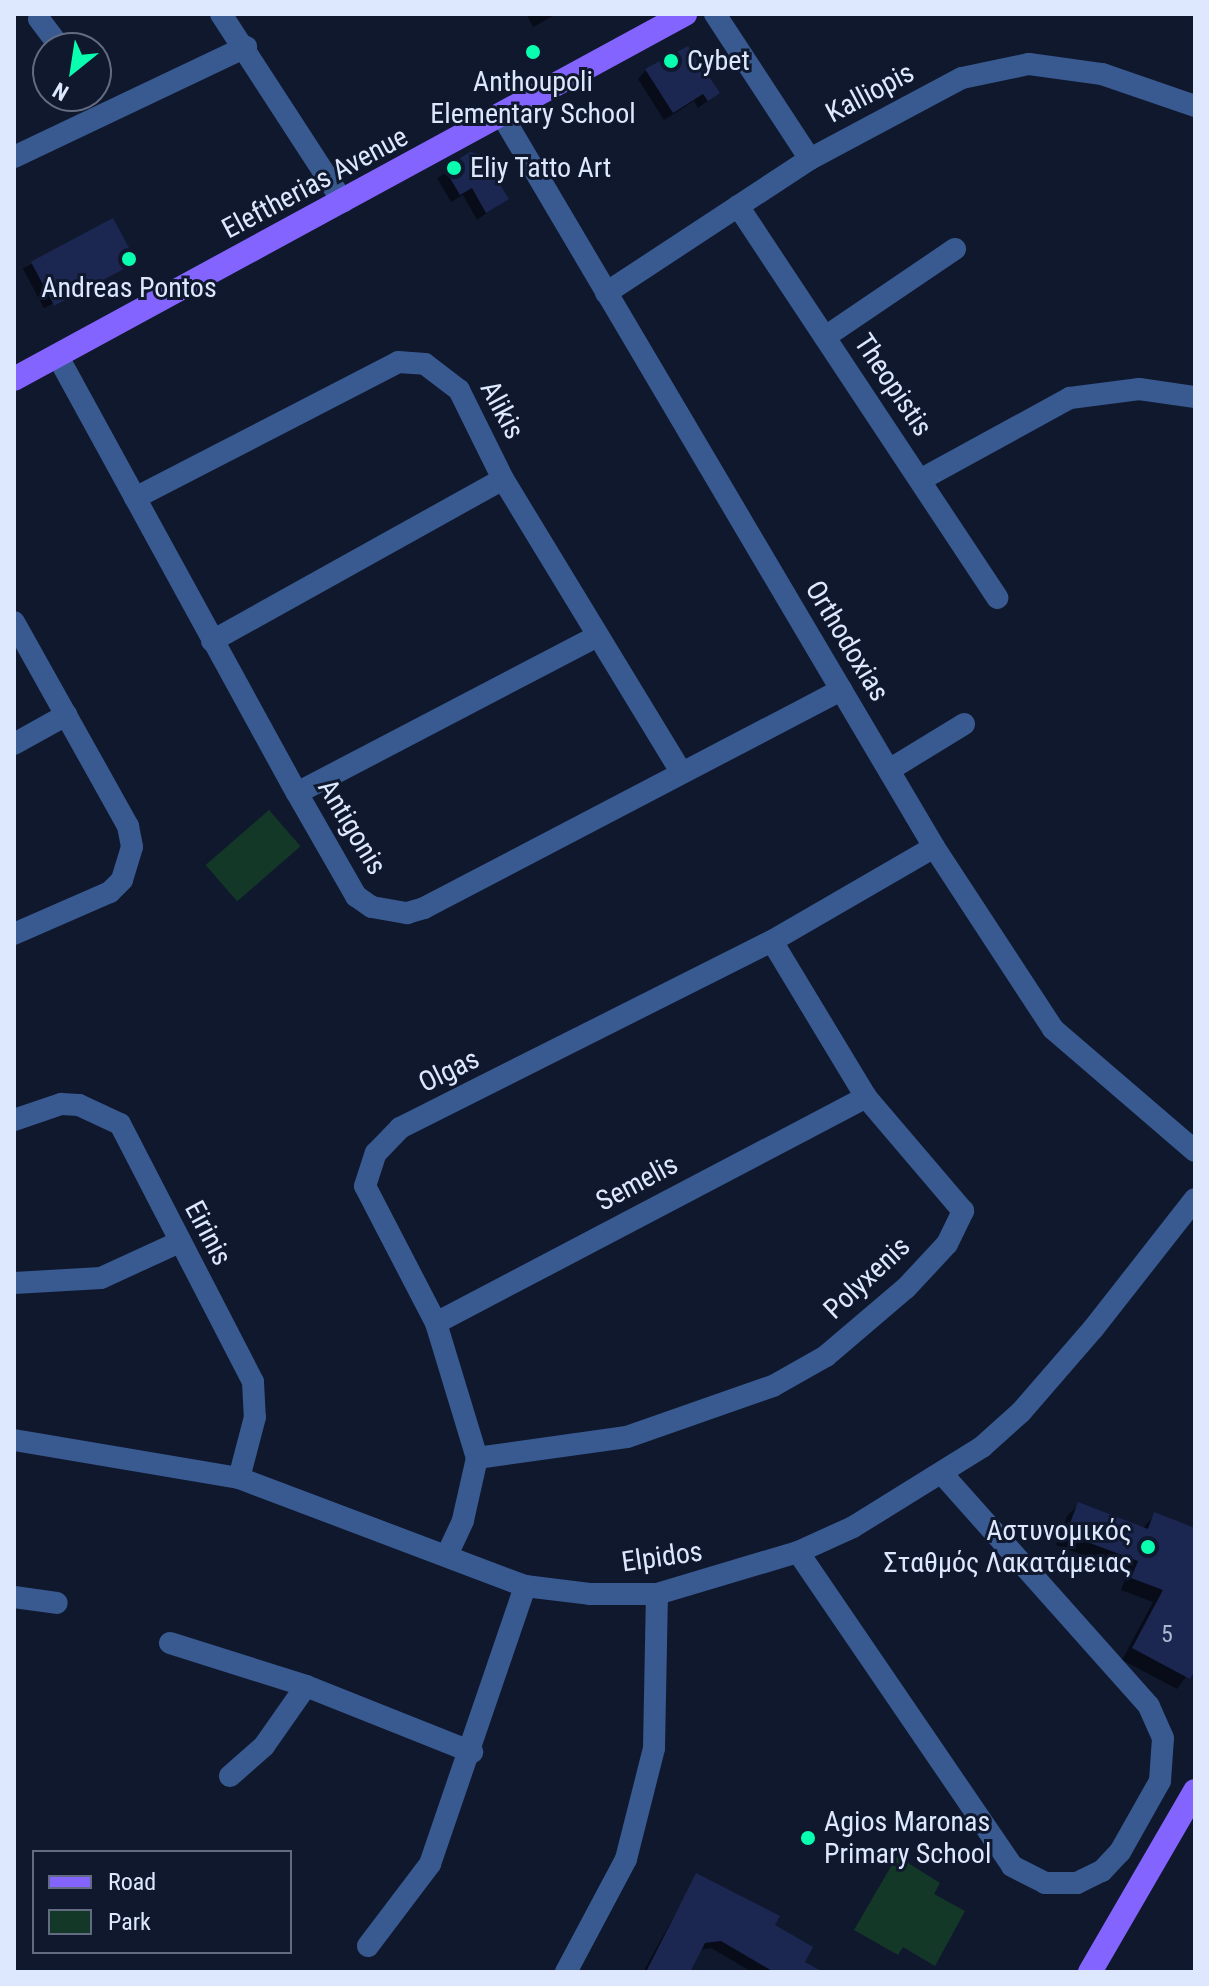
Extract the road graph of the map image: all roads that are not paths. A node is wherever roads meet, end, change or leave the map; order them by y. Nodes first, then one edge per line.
1 (221, 14) edge
2 (685, 14) edge
3 (715, 14) edge
4 (39, 19) dead end
5 (49, 32) edge
6 (246, 47) junction
7 (112, 98) edge
8 (1195, 106) edge
9 (86, 112) edge
10 (503, 117) junction
11 (14, 157) edge
12 (810, 159) junction
13 (343, 202) junction
14 (738, 206) junction
15 (955, 249) dead end
16 (606, 293) junction
17 (825, 337) junction
18 (57, 355) junction
19 (14, 379) edge
20 (1195, 397) edge
21 (503, 479) junction
22 (920, 480) junction
23 (135, 498) junction
24 (997, 598) dead end
25 (14, 622) edge
26 (597, 636) junction
27 (212, 641) junction
28 (841, 690) junction
29 (66, 715) junction
30 (964, 724) dead end
31 (14, 744) edge
32 (889, 770) junction
33 (681, 772) junction
34 (297, 793) junction
35 (934, 847) junction
36 (14, 934) edge
37 (772, 941) junction
38 (866, 1097) junction
39 (14, 1120) edge
40 (1195, 1151) edge
41 (1195, 1199) edge
42 (177, 1243) junction
43 (14, 1283) edge
44 (436, 1323) junction
45 (14, 1440) edge
46 (477, 1458) junction
47 (942, 1474) junction
48 (239, 1478) junction
49 (798, 1552) junction
50 (447, 1555) junction
51 (525, 1586) junction
52 (657, 1594) junction
53 (14, 1597) edge
54 (57, 1603) dead end
55 (170, 1643) dead end
56 (306, 1686) junction
57 (472, 1752) junction
58 (230, 1776) dead end
59 (1195, 1791) edge
60 (368, 1946) dead end
61 (566, 1972) edge
62 (1090, 1972) edge

1 - 6 street
2 - 10 main road, Eleftherias Avenue
3 - 12 street
4 - 5 street
6 - 7 street
6 - 13 street
8 - 12 street, Kalliopis
9 - 11 street
10 - 13 main road, Eleftherias Avenue
10 - 16 street, Orthodoxias
12 - 14 street, Kalliopis
13 - 18 main road, Eleftherias Avenue
14 - 16 street, Kalliopis
14 - 17 street, Theopistis
15 - 17 street
16 - 28 street, Orthodoxias
17 - 22 street, Theopistis
18 - 19 main road, Eleftherias Avenue
18 - 23 street, Antigonis
20 - 22 street
21 - 23 street, Alikis
21 - 26 street, Alikis
21 - 27 street
22 - 24 street, Theopistis
23 - 27 street, Antigonis
25 - 29 street
26 - 33 street, Alikis
26 - 34 street
27 - 34 street, Antigonis
28 - 32 street, Orthodoxias
28 - 33 street, Antigonis
29 - 31 street
29 - 36 street
30 - 32 street
32 - 35 street, Orthodoxias
33 - 34 street, Antigonis
35 - 37 street, Olgas
35 - 40 street, Orthodoxias
37 - 38 street, Polyxenis
37 - 44 street, Olgas
38 - 44 street, Semelis
38 - 46 street, Polyxenis
39 - 42 street, Eirinis
41 - 47 street, Elpidos
42 - 43 street
42 - 48 street, Eirinis
44 - 46 street, Olgas
45 - 48 street, Elpidos
46 - 50 street, Olgas
47 - 49 street, Elpidos
47 - 49 street
48 - 50 street, Elpidos
49 - 52 street, Elpidos
50 - 51 street, Elpidos
51 - 52 street, Elpidos
51 - 57 street
52 - 61 street
53 - 54 street
55 - 56 street
56 - 57 street
56 - 58 street
57 - 60 street
59 - 62 main road

